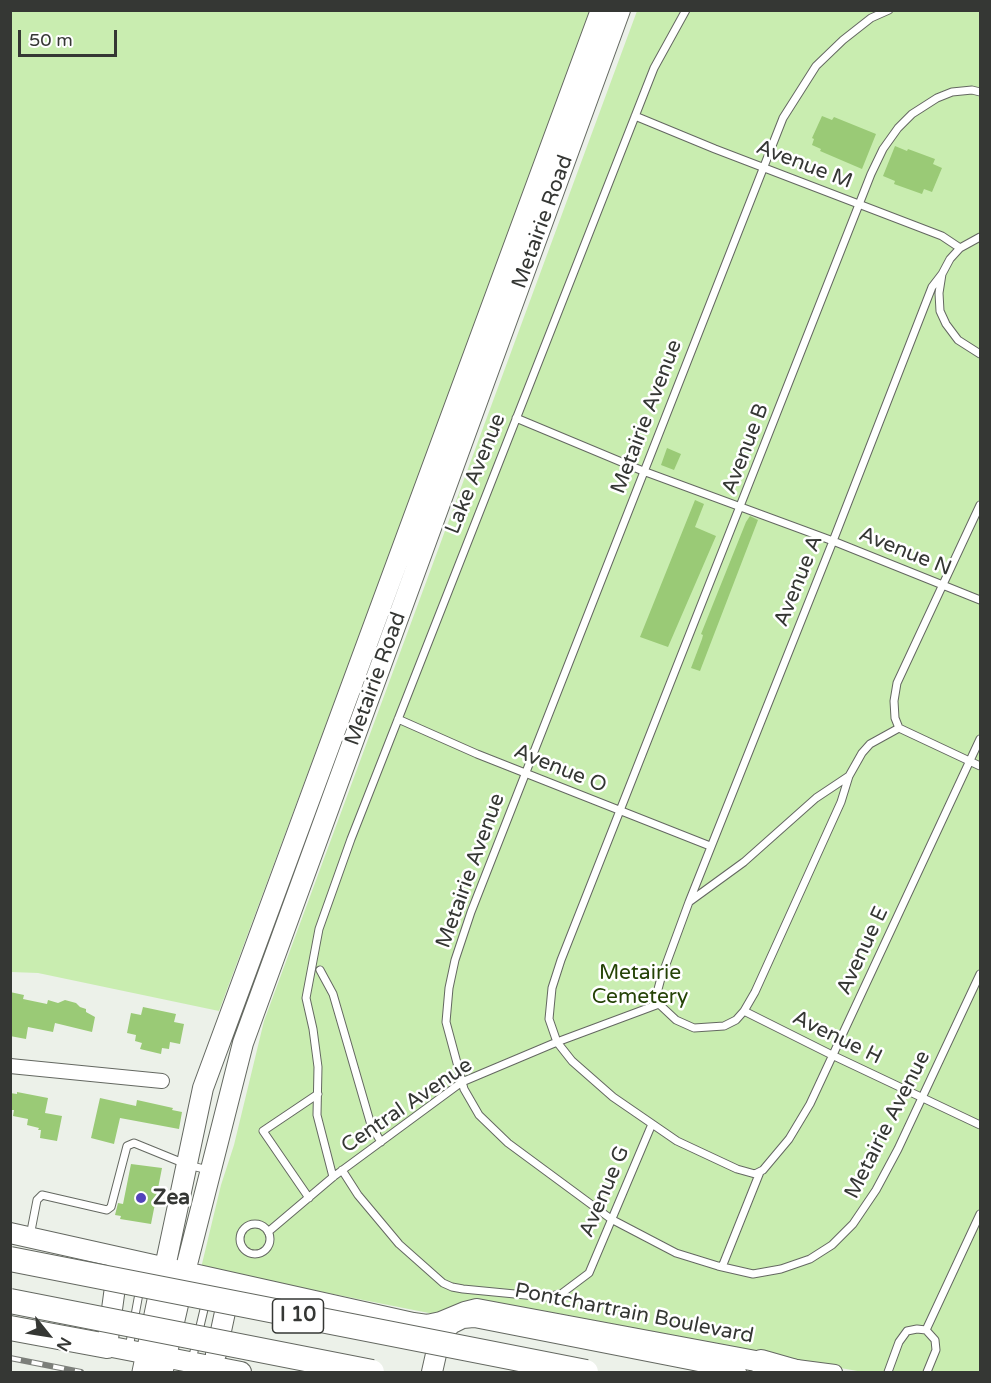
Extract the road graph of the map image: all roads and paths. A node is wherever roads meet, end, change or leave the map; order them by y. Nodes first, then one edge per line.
1 (601, 10) edge
2 (620, 10) edge
3 (686, 10) edge
4 (889, 10) edge
5 (981, 92) edge
6 (635, 116) junction
7 (764, 167) junction
8 (858, 204) junction
9 (981, 237) edge
10 (960, 248) junction
11 (942, 274) junction
12 (981, 354) edge
13 (516, 418) junction
14 (643, 471) junction
15 (981, 505) edge
16 (741, 507) junction
17 (833, 541) junction
18 (943, 586) junction
19 (981, 600) edge
20 (398, 719) junction
21 (899, 728) junction
22 (981, 739) edge
23 (970, 761) junction
24 (981, 765) edge
25 (526, 773) junction
26 (849, 776) junction
27 (619, 811) junction
28 (710, 846) junction
29 (689, 902) junction
30 (320, 970) dead end
31 (981, 974) edge
32 (659, 1004) junction
33 (744, 1011) junction
34 (557, 1042) junction
35 (832, 1055) junction
36 (10, 1066) edge
37 (162, 1081) dead end
38 (462, 1082) junction
39 (203, 1088) junction
40 (318, 1094) junction
41 (231, 1095) junction
42 (922, 1098) junction
43 (652, 1124) junction
44 (981, 1125) edge
45 (381, 1142) junction
46 (188, 1165) junction
47 (342, 1170) junction
48 (211, 1171) junction
49 (761, 1171) junction
50 (333, 1177) junction
51 (309, 1198) junction
52 (981, 1214) edge
53 (611, 1219) junction
54 (268, 1232) junction
55 (20, 1235) edge
56 (120, 1257) junction
57 (10, 1258) edge
58 (162, 1267) junction
59 (722, 1267) junction
60 (212, 1279) junction
61 (231, 1284) junction
62 (10, 1301) edge
63 (427, 1325) junction
64 (10, 1328) edge
65 (926, 1330) junction
66 (439, 1341) junction
67 (142, 1359) edge
68 (191, 1362) junction
69 (761, 1362) junction
70 (213, 1367) junction
71 (241, 1372) edge
72 (372, 1372) edge
73 (432, 1372) edge
74 (586, 1372) edge
75 (739, 1372) edge
76 (796, 1372) edge
77 (835, 1372) edge
78 (888, 1372) edge
79 (927, 1372) edge

1 - 39 main road, Metairie Road
2 - 41 main road, Metairie Road
3 - 6 lane, Lake Avenue
4 - 7 lane, Metairie Avenue
5 - 8 lane, Avenue B
6 - 7 lane, Avenue M
6 - 13 lane, Lake Avenue
7 - 8 lane, Avenue M
7 - 14 lane, Metairie Avenue
8 - 10 lane, Avenue M
8 - 16 lane, Avenue B
9 - 10 lane
10 - 11 lane, Avenue A
11 - 12 lane
11 - 17 lane, Avenue A
13 - 14 lane, Avenue N
13 - 20 lane, Lake Avenue
14 - 16 lane, Avenue N
14 - 25 lane, Metairie Avenue
15 - 18 lane
16 - 17 lane, Avenue N
16 - 27 lane, Avenue B
17 - 18 lane, Avenue N
17 - 28 lane, Avenue A
18 - 19 lane, Avenue N
18 - 21 lane
20 - 25 lane, Avenue O
20 - 40 lane, Lake Avenue
21 - 23 lane
21 - 26 lane
22 - 23 lane, Avenue E
23 - 24 lane
23 - 35 lane, Avenue E
25 - 27 lane, Avenue O
25 - 38 lane, Metairie Avenue
26 - 29 lane
26 - 33 lane
27 - 28 lane, Avenue O
27 - 34 lane
28 - 29 lane, Avenue A
29 - 32 lane
30 - 45 lane
31 - 42 lane, Metairie Avenue
32 - 33 lane
32 - 34 lane, Central Avenue
33 - 35 lane, Avenue H
34 - 38 lane, Central Avenue
34 - 43 lane
35 - 42 lane, Avenue H
35 - 49 lane, Avenue E
36 - 37 street
38 - 45 lane, Central Avenue
38 - 53 lane, Metairie Avenue
39 - 41 street
39 - 46 main road, Metairie Road
40 - 50 lane, Lake Avenue
40 - 51 lane
41 - 48 main road, Metairie Road
42 - 44 lane, Avenue H
42 - 59 lane, Metairie Avenue
43 - 49 lane
43 - 53 lane, Avenue G
45 - 47 lane, Central Avenue
46 - 48 lane
46 - 55 lane
46 - 58 main road, Metairie Road
47 - 50 lane, Central Avenue
47 - 53 lane, Avenue G
48 - 58 main road, Metairie Road
49 - 59 lane, Avenue E
50 - 51 lane, Central Avenue
51 - 54 lane, Central Avenue
52 - 65 lane
53 - 59 lane, Metairie Avenue
54 - 54 lane
55 - 56 main road
56 - 58 main road
56 - 67 main road
57 - 74 highway, I 10, bridge
58 - 60 main road
58 - 67 main road, Metairie Road
60 - 61 main road
60 - 68 lane
61 - 63 main road
61 - 70 main road
62 - 72 highway, I 10, bridge
63 - 66 main road
63 - 69 main road, Pontchartrain Boulevard
64 - 67 highway
65 - 78 lane
65 - 79 lane
66 - 73 main road
66 - 75 street, Pontchartrain Boulevard
67 - 68 main road
68 - 70 main road
69 - 76 highway
69 - 77 street, Pontchartrain Boulevard
70 - 71 main road

